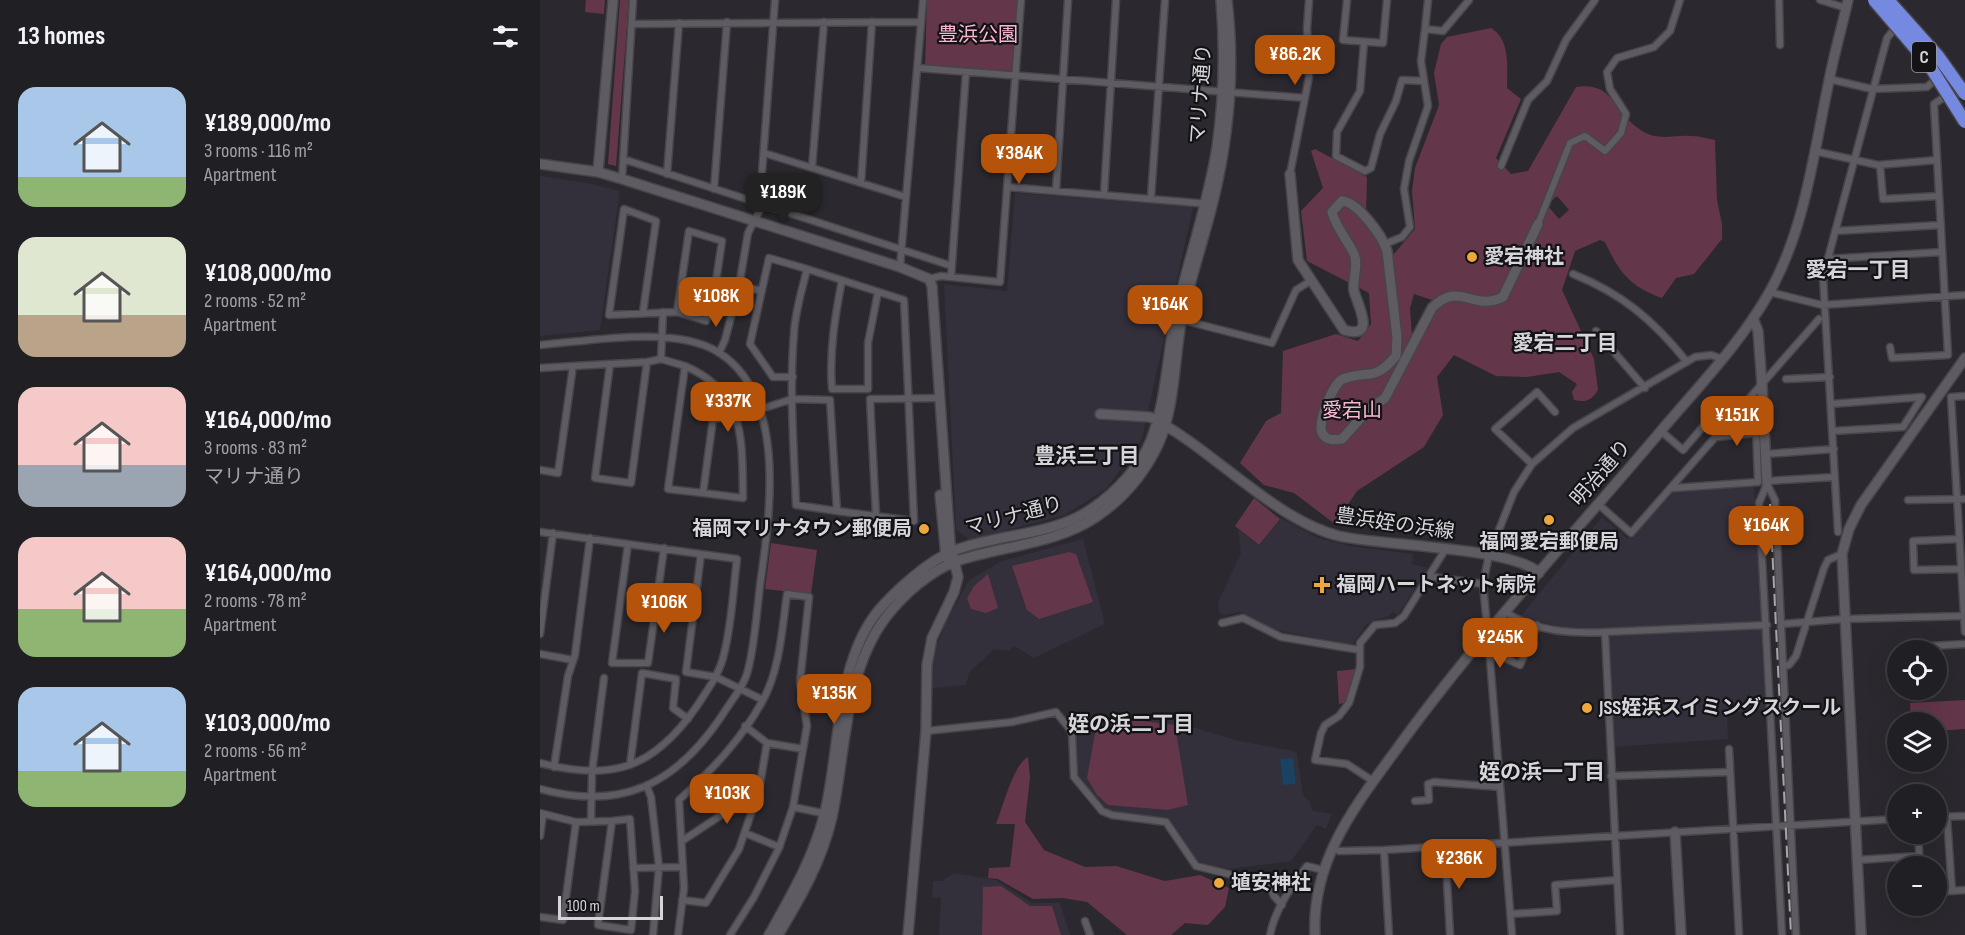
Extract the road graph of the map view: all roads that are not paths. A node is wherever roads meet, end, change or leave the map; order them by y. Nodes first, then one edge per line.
1 (613, 0) edge
2 (633, 0) edge
3 (775, 0) edge
4 (923, 0) edge
5 (1021, 0) edge
6 (1068, 0) edge
7 (1116, 0) edge
8 (1165, 0) edge
9 (1221, 0) edge
10 (1227, 0) edge
11 (1309, 0) edge
12 (1347, 0) edge
13 (1387, 0) edge
14 (1428, 0) edge
15 (1469, 0) edge
16 (1595, 0) edge
17 (1680, 0) edge
18 (1779, 0) edge
19 (1820, 0) edge
20 (1869, 0) edge
21 (1874, 0) edge
22 (1892, 2) edge
23 (1847, 4) edge
24 (727, 22) junction
25 (773, 22) junction
26 (824, 22) junction
27 (872, 22) junction
28 (921, 22) junction
29 (679, 23) junction
30 (632, 24) junction
31 (1896, 27) junction
32 (1425, 29) junction
33 (1364, 42) junction
34 (1780, 45) dead end
35 (918, 68) junction
36 (966, 72) junction
37 (1016, 77) junction
38 (1939, 77) junction
39 (1063, 78) junction
40 (1829, 79) junction
41 (1424, 81) junction
42 (1111, 82) junction
43 (1159, 86) junction
44 (1872, 89) junction
45 (1227, 91) junction
46 (1950, 94) junction
47 (1965, 94) edge
48 (1305, 98) junction
49 (1965, 121) edge
50 (1814, 151) junction
51 (764, 153) junction
52 (623, 159) junction
53 (1853, 160) junction
54 (1937, 160) junction
55 (540, 164) edge
56 (1880, 165) junction
57 (1502, 166) dead end
58 (812, 168) junction
59 (540, 169) edge
60 (598, 172) junction
61 (667, 174) junction
62 (1290, 174) joint
63 (622, 179) junction
64 (861, 183) junction
65 (1007, 187) junction
66 (714, 189) junction
67 (1056, 191) junction
68 (1104, 194) junction
69 (1939, 196) junction
70 (906, 197) junction
71 (1151, 197) junction
72 (760, 204) junction
73 (1209, 204) junction
74 (753, 224) junction
75 (1538, 224) joint
76 (1941, 225) junction
77 (1835, 231) junction
78 (1385, 244) junction
79 (902, 250) junction
80 (1942, 252) junction
81 (1827, 259) junction
82 (952, 266) junction
83 (900, 267) junction
84 (807, 269) junction
85 (1573, 274) dead end
86 (951, 277) junction
87 (929, 279) junction
88 (843, 280) junction
89 (1312, 280) junction
90 (716, 281) junction
91 (739, 286) junction
92 (762, 291) junction
93 (878, 292) junction
94 (1769, 292) junction
95 (1965, 295) edge
96 (1945, 296) junction
97 (1825, 305) junction
98 (643, 312) junction
99 (663, 312) junction
100 (677, 312) junction
101 (1753, 318) junction
102 (1819, 319) dead end
103 (1182, 320) junction
104 (1596, 330) dead end
105 (662, 336) junction
106 (540, 345) edge
107 (1890, 347) dead end
108 (719, 352) junction
109 (1965, 358) edge
110 (661, 359) junction
111 (1722, 359) junction
112 (647, 362) junction
113 (1687, 362) junction
114 (610, 364) junction
115 (573, 366) junction
116 (685, 366) junction
117 (540, 368) edge
118 (1830, 376) junction
119 (793, 377) junction
120 (1786, 379) dead end
121 (1762, 385) junction
122 (1645, 388) junction
123 (1965, 396) edge
124 (908, 398) junction
125 (938, 398) junction
126 (792, 399) junction
127 (1725, 401) dead end
128 (1831, 404) junction
129 (761, 410) junction
130 (1555, 412) dead end
131 (1100, 414) dead end
132 (736, 417) junction
133 (1161, 422) junction
134 (1765, 424) junction
135 (1661, 430) junction
136 (1833, 431) junction
137 (1756, 433) junction
138 (1716, 437) junction
139 (1834, 449) junction
140 (1766, 454) junction
141 (1532, 464) junction
142 (540, 470) edge
143 (1835, 477) junction
144 (1767, 483) junction
145 (1674, 488) junction
146 (703, 493) junction
147 (1957, 499) junction
148 (1965, 499) edge
149 (1908, 500) dead end
150 (1598, 504) junction
151 (837, 511) junction
152 (876, 516) junction
153 (1838, 531) dead end
154 (540, 532) edge
155 (554, 533) junction
156 (590, 538) junction
157 (1959, 539) junction
158 (628, 544) junction
159 (664, 548) junction
160 (1445, 550) junction
161 (701, 554) junction
162 (948, 554) junction
163 (1842, 554) junction
164 (1489, 555) junction
165 (953, 562) junction
166 (1961, 568) junction
167 (1539, 573) junction
168 (1427, 576) junction
169 (1482, 584) junction
170 (1505, 612) junction
171 (1965, 616) edge
172 (1844, 619) junction
173 (1221, 623) dead end
174 (1805, 623) junction
175 (1782, 624) junction
176 (1537, 625) junction
177 (1767, 625) junction
178 (1488, 632) junction
179 (1605, 632) junction
180 (1965, 632) edge
181 (540, 634) edge
182 (1965, 644) edge
183 (1947, 645) edge
184 (1360, 650) junction
185 (1489, 651) junction
186 (540, 654) edge
187 (573, 660) junction
188 (1785, 666) junction
189 (716, 677) junction
190 (604, 678) dead end
191 (739, 689) junction
192 (763, 700) junction
193 (688, 719) junction
194 (745, 726) junction
195 (926, 731) junction
196 (767, 743) junction
197 (803, 749) junction
198 (1729, 749) dead end
199 (540, 763) edge
200 (630, 765) junction
201 (554, 767) junction
202 (592, 772) junction
203 (1730, 772) junction
204 (1611, 776) junction
205 (1373, 782) junction
206 (647, 787) junction
207 (1500, 787) junction
208 (540, 789) edge
209 (759, 790) junction
210 (591, 798) junction
211 (1415, 801) dead end
212 (792, 807) junction
213 (542, 813) edge
214 (828, 814) junction
215 (1965, 816) edge
216 (1947, 817) joint
217 (1887, 820) edge
218 (591, 821) junction
219 (612, 821) junction
220 (576, 822) junction
221 (1856, 822) junction
222 (1792, 825) junction
223 (1778, 826) junction
224 (1733, 829) junction
225 (1675, 832) junction
226 (745, 833) junction
227 (1614, 835) junction
228 (540, 836) edge
229 (682, 841) junction
230 (1505, 843) junction
231 (1918, 844) edge
232 (1445, 846) junction
233 (1331, 847) junction
234 (779, 848) junction
235 (1384, 850) junction
236 (1919, 856) edge
237 (1887, 858) edge
238 (1857, 860) junction
239 (659, 867) junction
240 (683, 867) junction
241 (633, 868) junction
242 (1323, 870) junction
243 (1617, 880) junction
244 (1965, 890) edge
245 (1947, 891) edge
246 (1952, 891) junction
247 (682, 900) junction
248 (1282, 905) junction
249 (1511, 914) junction
250 (540, 917) edge
251 (1085, 921) dead end
252 (653, 935) edge
253 (678, 935) edge
254 (730, 935) edge
255 (768, 935) edge
256 (778, 935) edge
257 (908, 935) edge
258 (1090, 935) edge
259 (1270, 935) edge
260 (1315, 935) edge
261 (1389, 935) edge
262 (1450, 935) edge
263 (1512, 935) edge
264 (1620, 935) edge
265 (1681, 935) edge
266 (1738, 935) edge
267 (1782, 935) edge
268 (1796, 935) edge
269 (1861, 935) edge

1 - 60 street
2 - 30 street
3 - 25 street
4 - 28 street
5 - 37 street
6 - 39 street
7 - 42 street
8 - 43 street
9 - 45 street, マリナ通り
10 - 45 street, マリナ通り
11 - 48 street
12 - 33 street
13 - 33 street
14 - 32 street
15 - 32 street
16 - 57 street
17 - 75 street
18 - 34 street
19 - 23 street
20 - 31 street
21 - 49 highway, C, bridge
22 - 47 highway, C, bridge
23 - 40 street, 明治通り
24 - 25 street
24 - 29 street
24 - 66 street
25 - 26 street
25 - 51 street
26 - 27 street
26 - 58 street
27 - 28 street
27 - 64 street
28 - 35 street
29 - 30 street
29 - 61 street
30 - 52 street
31 - 38 street
31 - 44 street
32 - 41 street
33 - 41 street
35 - 36 street
35 - 70 street
36 - 37 street
36 - 82 street
37 - 39 street
37 - 65 street
38 - 44 street
38 - 46 street
39 - 42 street
39 - 67 street
40 - 44 street
40 - 50 street, 明治通り
41 - 78 street
42 - 43 street
42 - 68 street
43 - 45 street
43 - 71 street
44 - 53 street
45 - 48 street
45 - 73 street, マリナ通り
46 - 49 street
46 - 54 street
48 - 62 street
50 - 53 street
50 - 94 street, 明治通り
51 - 58 street
51 - 72 street
52 - 61 street
52 - 63 street
53 - 56 street
53 - 77 street
54 - 56 street
54 - 69 street
55 - 60 street
56 - 69 street
58 - 64 street
59 - 74 street
60 - 63 street
61 - 66 street
62 - 89 street
63 - 74 street
64 - 70 street
65 - 67 street
65 - 86 street
66 - 72 street
67 - 68 street
68 - 71 street
69 - 76 street
70 - 79 street
71 - 73 street
72 - 74 street
72 - 79 street
73 - 103 street, マリナ通り
73 - 133 street, マリナ通り
74 - 83 street
74 - 91 street
74 - 125 street
75 - 78 street
76 - 77 street
76 - 80 street
77 - 81 street
78 - 89 street
79 - 82 street
79 - 83 street
80 - 81 street
80 - 96 street
81 - 97 street
82 - 86 street
83 - 87 street
84 - 88 street
84 - 92 street
84 - 119 street
85 - 113 street
86 - 87 street
87 - 125 street
88 - 93 street
88 - 93 street
89 - 103 street
90 - 91 street
90 - 100 street
90 - 100 street
91 - 92 street
91 - 108 street
92 - 119 street
93 - 124 street
94 - 97 street
94 - 101 street, 明治通り
95 - 96 street
96 - 97 street
96 - 107 street
97 - 118 street
98 - 98 street
98 - 99 street
99 - 100 street
99 - 105 street
101 - 111 street, 明治通り
101 - 121 street
102 - 121 street
103 - 133 street, マリナ通り
104 - 122 street
105 - 106 street
105 - 108 street
105 - 110 street
108 - 129 street
109 - 163 street
110 - 112 street
110 - 116 street
111 - 113 street
111 - 135 street, 明治通り
112 - 114 street
112 - 114 street
113 - 122 street
114 - 115 street
115 - 117 street
115 - 142 street
116 - 132 street
116 - 146 street
118 - 120 street
118 - 128 street
119 - 126 street
121 - 134 street
121 - 138 street
122 - 141 street
123 - 147 street
124 - 125 street
124 - 152 street
124 - 152 street
125 - 162 street
126 - 129 street
126 - 151 street
126 - 151 street
127 - 135 street
128 - 136 street
128 - 136 street
129 - 132 street
129 - 191 street
130 - 141 street
131 - 133 street
132 - 146 street
132 - 146 street
133 - 160 street, 豊浜姪の浜線
133 - 162 street, マリナ通り
133 - 165 street, マリナ通り
134 - 137 street
134 - 140 street
135 - 150 street, 明治通り
136 - 139 street
137 - 138 street
137 - 145 street
138 - 145 street
139 - 140 street
139 - 143 street
140 - 144 street
141 - 164 street
143 - 144 street
143 - 153 street
144 - 175 street
144 - 177 street
145 - 150 street
147 - 148 street
147 - 149 street
147 - 157 street
150 - 167 street, 明治通り
151 - 152 street
154 - 155 street
155 - 156 street
155 - 181 street
156 - 158 street
156 - 187 street
157 - 166 street
157 - 166 street
158 - 159 street
158 - 159 street
159 - 161 street
160 - 164 street, 豊浜姪の浜線
160 - 168 street
161 - 189 street
161 - 189 street
162 - 165 street
162 - 214 street, マリナ通り
163 - 172 street
163 - 174 street
164 - 167 street, 豊浜姪の浜線
164 - 169 street
165 - 195 street
165 - 214 street, マリナ通り
166 - 171 street
167 - 170 street, 明治通り
168 - 169 street
168 - 184 street
169 - 178 street
170 - 176 street
170 - 178 street, 明治通り
171 - 172 street
171 - 180 street
172 - 174 street
172 - 221 street
173 - 184 street
174 - 175 street
174 - 188 street
175 - 188 street
176 - 179 street
176 - 185 street
177 - 179 street
177 - 223 street
178 - 185 street
178 - 205 street, 明治通り
179 - 204 street
182 - 183 street
184 - 205 street
185 - 207 street
186 - 187 street
187 - 201 street
188 - 222 street
189 - 191 street
189 - 193 street
190 - 202 street
191 - 192 street
191 - 206 street
192 - 194 street
192 - 197 street
193 - 200 street
193 - 200 street
194 - 196 street
194 - 229 street
195 - 248 street
195 - 257 street
196 - 197 street
196 - 209 street
197 - 212 street
198 - 203 street
199 - 201 street
200 - 202 street
201 - 202 street
202 - 210 street
203 - 204 street
203 - 224 street
204 - 227 street
205 - 233 street, 明治通り
206 - 210 street
206 - 239 street
207 - 211 street
207 - 230 street
208 - 210 street
209 - 226 street
209 - 229 street
210 - 218 street
212 - 214 street
212 - 234 street
213 - 220 street
213 - 228 street
214 - 255 street, マリナ通り
214 - 256 street, マリナ通り
215 - 216 street
216 - 246 street
217 - 221 street
218 - 219 street
218 - 220 street
219 - 241 street
219 - 241 street
220 - 250 street
221 - 222 street
221 - 238 street
222 - 223 street
222 - 268 street
223 - 224 street
223 - 267 street
224 - 225 street
224 - 266 street
225 - 227 street
225 - 265 street
226 - 234 street
226 - 247 street
227 - 230 street
227 - 243 street
229 - 240 street
230 - 232 street
230 - 249 street
231 - 236 street
232 - 235 street
232 - 262 street
233 - 235 street
233 - 242 street, 明治通り
234 - 254 street
235 - 261 street
237 - 238 street
238 - 269 street
239 - 240 street
239 - 241 street
239 - 252 street
240 - 247 street
242 - 248 street
242 - 260 street, 明治通り
243 - 249 street
243 - 264 street
244 - 246 street
245 - 246 street
247 - 253 street
248 - 259 street
249 - 263 street
251 - 258 street

